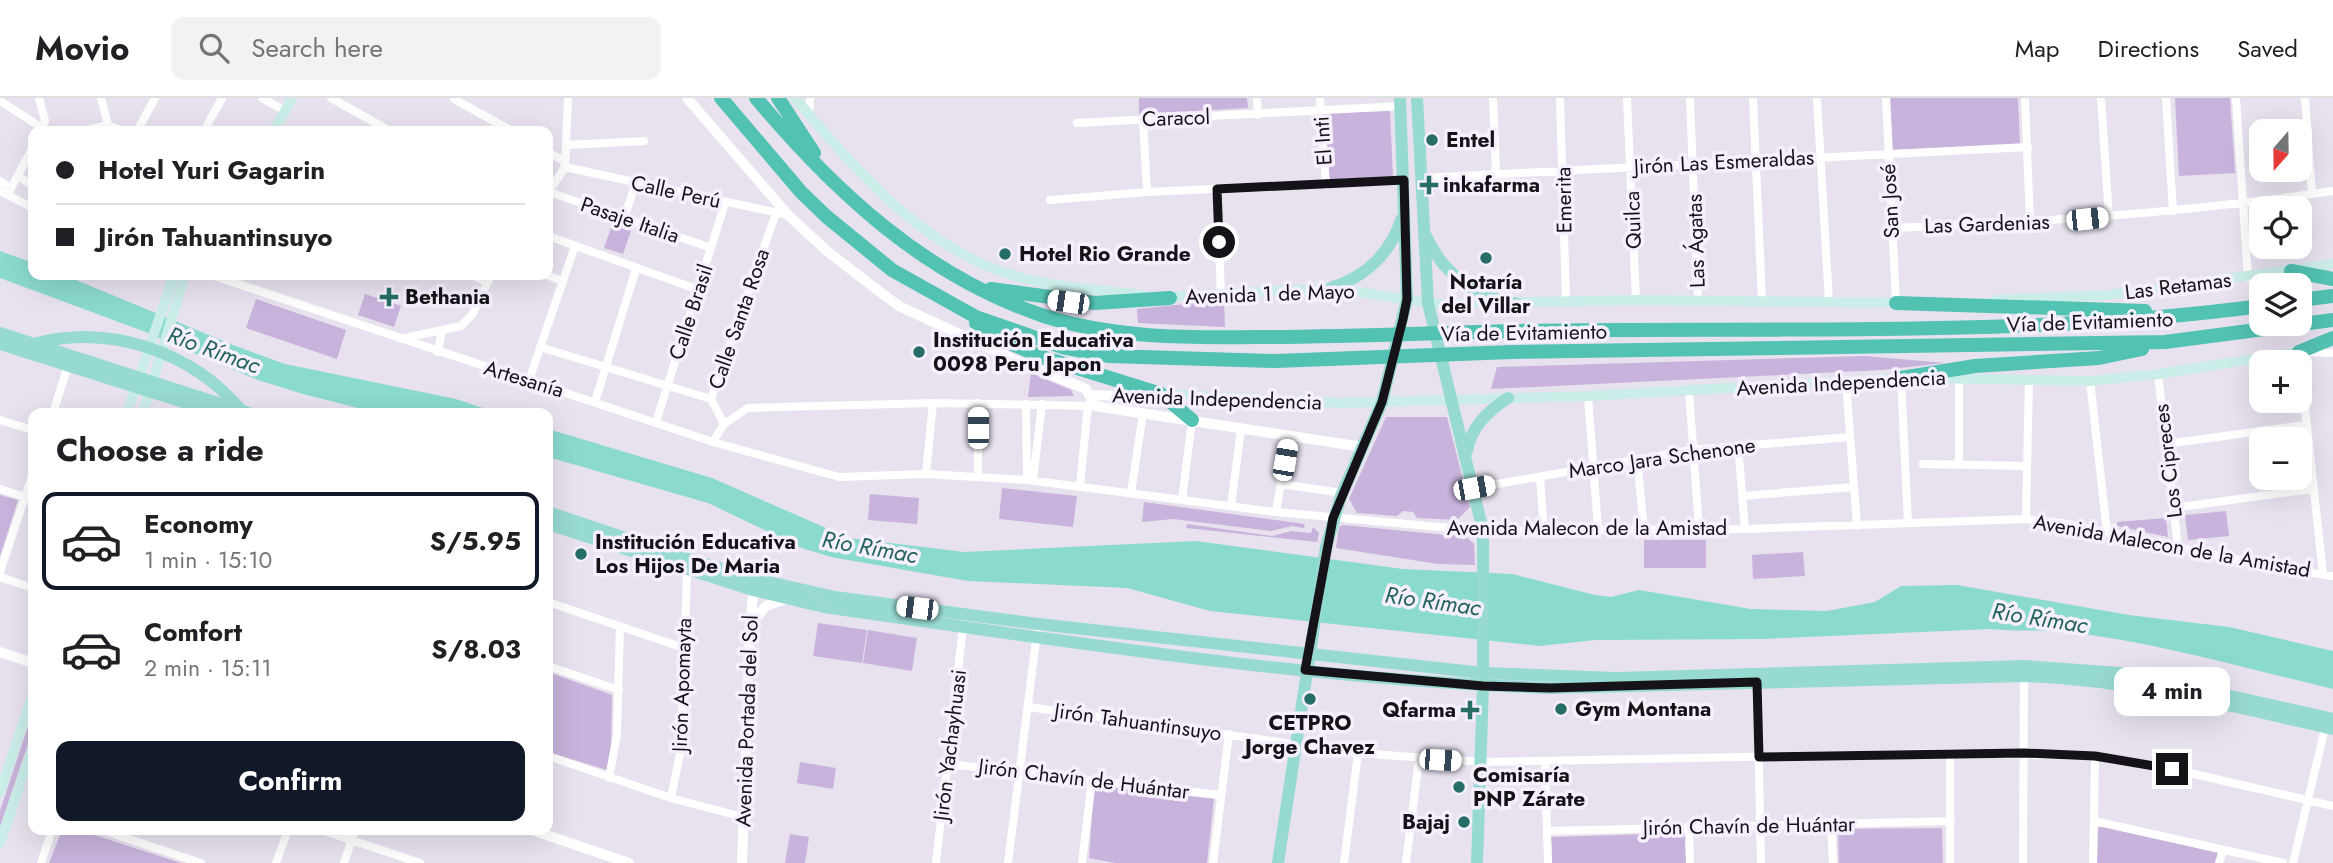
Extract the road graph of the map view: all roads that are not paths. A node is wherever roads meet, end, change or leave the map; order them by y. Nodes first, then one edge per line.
1 (39, 98) edge
2 (101, 98) edge
3 (155, 98) edge
4 (222, 98) edge
5 (262, 98) edge
6 (292, 98) edge
7 (331, 98) edge
8 (687, 98) edge
9 (720, 98) edge
10 (756, 98) edge
11 (778, 98) edge
12 (795, 98) edge
13 (810, 98) edge
14 (1256, 98) edge
15 (1320, 98) edge
16 (1417, 98) edge
17 (1493, 98) edge
18 (1560, 98) edge
19 (1627, 98) edge
20 (1690, 98) edge
21 (1753, 98) edge
22 (1817, 98) edge
23 (1886, 98) edge
24 (2025, 98) edge
25 (2101, 98) edge
26 (2166, 98) edge
27 (2236, 98) edge
28 (2305, 98) edge
29 (454, 99) edge
30 (566, 99) edge
31 (0, 101) edge
32 (1401, 102) edge
33 (285, 111) junction
34 (1321, 112) junction
35 (809, 115) junction
36 (1258, 115) junction
37 (1143, 119) junction
38 (1077, 123) dead end
39 (108, 125) joint
40 (38, 126) edge
41 (45, 126) edge
42 (104, 126) edge
43 (141, 126) edge
44 (207, 126) edge
45 (277, 126) edge
46 (381, 126) edge
47 (503, 126) edge
48 (644, 141) dead end
49 (566, 145) junction
50 (2028, 147) junction
51 (1888, 154) junction
52 (553, 156) edge
53 (28, 157) edge
54 (1820, 157) junction
55 (1756, 160) junction
56 (1693, 162) junction
57 (565, 164) junction
58 (1630, 166) junction
59 (1563, 169) junction
60 (1496, 173) junction
61 (18, 176) junction
62 (1421, 178) junction
63 (1404, 180) junction
64 (0, 181) edge
65 (831, 181) junction
66 (28, 183) edge
67 (636, 183) junction
68 (553, 184) edge
69 (1326, 185) junction
70 (1217, 189) junction
71 (6, 191) edge
72 (2333, 191) edge
73 (1147, 192) junction
74 (553, 194) edge
75 (2312, 194) junction
76 (1050, 200) dead end
77 (725, 203) junction
78 (1405, 203) junction
79 (2242, 204) junction
80 (28, 205) edge
81 (2173, 211) junction
82 (776, 213) junction
83 (788, 215) junction
84 (2109, 217) junction
85 (624, 218) junction
86 (2031, 223) junction
87 (1423, 228) junction
88 (1892, 228) junction
89 (553, 238) edge
90 (575, 246) junction
91 (711, 248) junction
92 (2333, 264) edge
93 (636, 269) junction
94 (2291, 271) junction
95 (553, 277) edge
96 (2248, 278) junction
97 (2333, 279) edge
98 (177, 280) edge
99 (226, 280) edge
100 (488, 280) edge
101 (563, 281) junction
102 (976, 287) junction
103 (1331, 288) junction
104 (698, 290) junction
105 (1221, 296) junction
106 (2333, 296) edge
107 (1170, 298) junction
108 (1407, 299) junction
109 (2312, 299) edge
110 (1636, 300) junction
111 (1698, 300) junction
112 (1566, 301) junction
113 (1762, 301) junction
114 (1829, 302) junction
115 (1428, 303) junction
116 (1896, 303) junction
117 (1517, 304) junction
118 (2249, 308) edge
119 (958, 310) junction
120 (2192, 315) junction
121 (2333, 320) edge
122 (442, 330) junction
123 (0, 333) edge
124 (2333, 338) edge
125 (400, 339) junction
126 (2165, 342) junction
127 (0, 344) edge
128 (36, 344) junction
129 (540, 346) junction
130 (2304, 350) edge
131 (438, 352) junction
132 (2312, 352) edge
133 (2333, 353) edge
134 (70, 360) junction
135 (2249, 360) edge
136 (605, 367) junction
137 (2158, 374) junction
138 (1959, 378) junction
139 (146, 379) junction
140 (1901, 379) junction
141 (2029, 379) junction
142 (529, 380) junction
143 (2091, 380) junction
144 (1846, 382) junction
145 (667, 386) junction
146 (1689, 390) junction
147 (1161, 394) junction
148 (1588, 396) junction
149 (1508, 398) junction
150 (711, 399) junction
151 (1451, 399) junction
152 (595, 401) junction
153 (1091, 402) junction
154 (1382, 402) junction
155 (933, 403) junction
156 (978, 403) junction
157 (1026, 404) junction
158 (1041, 404) junction
159 (55, 408) edge
160 (130, 408) edge
161 (143, 408) edge
162 (190, 408) edge
163 (233, 408) edge
164 (241, 408) edge
165 (1143, 413) junction
166 (2304, 413) edge
167 (0, 420) edge
168 (1192, 420) junction
169 (656, 422) junction
170 (724, 424) junction
171 (2305, 425) joint
172 (28, 428) edge
173 (1241, 429) junction
174 (1289, 437) junction
175 (1850, 437) junction
176 (713, 443) junction
177 (2166, 444) junction
178 (1738, 445) junction
179 (1363, 447) junction
180 (1692, 450) junction
181 (1466, 455) junction
182 (1637, 459) junction
183 (1923, 464) dead end
184 (1959, 464) junction
185 (2027, 466) junction
186 (1593, 467) junction
187 (926, 474) junction
188 (839, 477) joint
189 (978, 477) junction
190 (1540, 477) junction
191 (1030, 480) junction
192 (1281, 484) junction
193 (1080, 486) junction
194 (28, 487) edge
195 (1854, 487) junction
196 (1474, 488) junction
197 (0, 489) edge
198 (2312, 489) edge
199 (2305, 490) edge
200 (1131, 493) junction
201 (1342, 493) junction
202 (25, 496) junction
203 (1742, 496) junction
204 (1182, 500) junction
205 (1231, 506) junction
206 (2174, 508) junction
207 (1276, 512) junction
208 (553, 514) edge
209 (1333, 518) junction
210 (2026, 519) junction
211 (1908, 523) junction
212 (553, 526) edge
213 (1857, 526) junction
214 (1598, 529) junction
215 (1644, 529) junction
216 (1699, 529) junction
217 (1745, 529) junction
218 (1483, 531) junction
219 (1544, 531) junction
220 (2106, 532) junction
221 (2178, 547) junction
222 (687, 570) junction
223 (2323, 574) junction
224 (0, 575) edge
225 (2333, 576) edge
226 (754, 585) junction
227 (28, 586) edge
228 (786, 599) junction
229 (553, 604) edge
230 (620, 626) junction
231 (963, 627) junction
232 (750, 628) junction
233 (1037, 630) junction
234 (684, 648) junction
235 (1309, 648) junction
236 (0, 652) edge
237 (28, 661) edge
238 (553, 669) edge
239 (1305, 670) junction
240 (2024, 671) junction
241 (1483, 673) junction
242 (1757, 682) junction
243 (619, 690) junction
244 (1028, 707) junction
245 (28, 708) edge
246 (2329, 723) edge
247 (1229, 734) junction
248 (1294, 743) junction
249 (1358, 753) junction
250 (1950, 753) junction
251 (2024, 753) junction
252 (2095, 756) junction
253 (1759, 757) junction
254 (553, 758) edge
255 (1419, 759) junction
256 (28, 762) edge
257 (1481, 762) junction
258 (1545, 762) junction
259 (948, 764) junction
260 (1020, 772) junction
261 (609, 778) junction
262 (1092, 780) junction
263 (0, 792) edge
264 (1220, 795) junction
265 (671, 798) junction
266 (2308, 800) junction
267 (2333, 806) edge
268 (743, 817) junction
269 (1951, 821) junction
270 (2094, 821) junction
271 (1831, 824) junction
272 (1760, 826) junction
273 (1689, 828) junction
274 (1547, 831) junction
275 (50, 835) edge
276 (117, 835) edge
277 (286, 835) edge
278 (336, 835) edge
279 (353, 835) edge
280 (546, 835) edge
281 (351, 840) junction
282 (0, 843) edge
283 (2222, 850) junction
284 (416, 862) edge
285 (41, 863) edge
286 (201, 863) edge
287 (276, 863) edge
288 (344, 863) edge
289 (629, 863) edge
290 (742, 863) edge
291 (936, 863) edge
292 (1009, 863) edge
293 (1082, 863) edge
294 (1213, 863) edge
295 (1278, 863) edge
296 (1344, 863) edge
297 (1406, 863) edge
298 (1477, 863) edge
299 (1548, 863) edge
300 (1690, 863) edge
301 (1761, 863) edge
302 (1832, 863) edge
303 (1950, 863) edge
304 (2023, 863) edge
305 (2093, 863) edge
306 (2219, 863) edge
307 (2283, 863) edge
308 (2293, 863) edge

1 - 41 street
2 - 39 street
3 - 43 street
4 - 44 street
5 - 33 street
6 - 33 main road
7 - 46 street
8 - 83 street, Avenida Independencia
9 - 119 highway, Vía de Evitamiento
10 - 65 highway, Vía de Evitamiento
11 - 65 highway
12 - 35 main road, Avenida 1 de Mayo
13 - 35 street
14 - 36 street
15 - 34 street, El Inti
16 - 62 main road
17 - 60 street
18 - 59 street, Emerita
19 - 58 street, Quilca
20 - 56 street, Las Ágatas
21 - 55 street
22 - 54 street
23 - 51 street, San José
24 - 50 street
25 - 84 street
26 - 81 street
27 - 79 street
28 - 75 street
29 - 47 street
30 - 49 street
31 - 40 street
32 - 34 street, Caracol
32 - 63 main road
33 - 45 main road
34 - 36 street, Caracol
34 - 69 street, El Inti
35 - 107 main road, Avenida 1 de Mayo
36 - 37 street, Caracol
37 - 38 street, Caracol
37 - 73 street
39 - 42 street
48 - 49 street
49 - 57 street
50 - 51 street, Jirón Las Esmeraldas
50 - 86 street
51 - 54 street, Jirón Las Esmeraldas
51 - 88 street, San José
52 - 57 street, Calle Perú
53 - 61 street
54 - 55 street, Jirón Las Esmeraldas
54 - 114 street
55 - 56 street, Jirón Las Esmeraldas
55 - 113 street
56 - 58 street, Jirón Las Esmeraldas
56 - 111 street, Las Ágatas
57 - 67 street, Calle Perú
57 - 68 street
58 - 59 street, Jirón Las Esmeraldas
58 - 110 street, Quilca
59 - 60 street, Jirón Las Esmeraldas
59 - 112 street, Emerita
60 - 62 street, Jirón Las Esmeraldas
61 - 66 street
61 - 71 street
62 - 87 main road
63 - 69 street
63 - 78 main road
64 - 71 street
65 - 102 highway, Vía de Evitamiento
67 - 77 street, Calle Perú
67 - 85 street
69 - 70 street
70 - 73 street
70 - 105 street
71 - 80 street
72 - 75 street, Las Gardenias
73 - 76 street
74 - 85 street, Pasaje Italia
75 - 79 street, Las Gardenias
77 - 82 street, Calle Perú
77 - 91 street, Calle Brasil
78 - 103 main road
78 - 108 main road
79 - 81 street, Las Gardenias
79 - 96 street
81 - 84 street, Las Gardenias
82 - 83 street, Calle Perú
82 - 150 street, Calle Santa Rosa
83 - 153 street, Avenida Independencia
84 - 86 street, Las Gardenias
85 - 91 street, Pasaje Italia
86 - 88 street, Las Gardenias
87 - 115 main road
87 - 117 main road
88 - 116 street, San José
89 - 90 street
90 - 93 street
90 - 101 street
91 - 104 street, Calle Brasil
92 - 94 main road, Las Retamas
93 - 104 street
93 - 136 street
94 - 96 main road, Las Retamas
94 - 97 highway
95 - 101 street
96 - 116 main road, Las Retamas
98 - 139 main road
99 - 125 street, Artesanía
100 - 122 street
101 - 129 street
102 - 107 highway
102 - 120 highway, Vía de Evitamiento
103 - 105 main road, Avenida 1 de Mayo
103 - 108 main road, Avenida 1 de Mayo
104 - 145 street, Calle Brasil
105 - 107 main road, Avenida 1 de Mayo
106 - 109 highway
108 - 115 main road, Avenida 1 de Mayo
108 - 154 main road
110 - 111 main road, Avenida 1 de Mayo
110 - 112 main road, Avenida 1 de Mayo
111 - 113 main road, Avenida 1 de Mayo
112 - 117 main road, Avenida 1 de Mayo
113 - 114 main road, Avenida 1 de Mayo
114 - 116 main road, Avenida 1 de Mayo
115 - 117 main road, Avenida 1 de Mayo
115 - 151 main road
116 - 120 highway
118 - 120 highway, Vía de Evitamiento
119 - 126 highway, Vía de Evitamiento
119 - 147 highway
121 - 126 highway, Vía de Evitamiento
122 - 125 street
122 - 131 street
123 - 128 main road
124 - 130 highway
125 - 131 street, Artesanía
126 - 140 highway
127 - 134 main road
128 - 134 main road
128 - 164 main road
129 - 136 street
129 - 142 street
131 - 142 street, Artesanía
132 - 133 street
134 - 139 main road
134 - 159 street
135 - 137 main road, Avenida Independencia
136 - 145 street
136 - 152 street
137 - 143 main road, Avenida Independencia
137 - 177 street, Los Cipreces
138 - 140 main road, Avenida Independencia
138 - 141 main road, Avenida Independencia
138 - 184 street
139 - 160 main road
139 - 161 main road
139 - 162 main road
139 - 163 main road
140 - 144 main road, Avenida Independencia
140 - 211 street
141 - 143 main road, Avenida Independencia
141 - 185 street
142 - 152 street, Artesanía
143 - 220 street
144 - 146 main road, Avenida Independencia
144 - 175 street
145 - 150 street
145 - 169 street, Calle Brasil
146 - 148 main road, Avenida Independencia
146 - 180 street
147 - 153 street, Avenida Independencia
147 - 154 main road, Avenida Independencia
147 - 168 highway
148 - 149 main road, Avenida Independencia
148 - 186 street
149 - 151 main road, Avenida Independencia
149 - 181 main road
150 - 170 street, Calle Santa Rosa
151 - 154 main road, Avenida Independencia
151 - 181 main road
152 - 169 street, Artesanía
153 - 158 street
153 - 165 street
153 - 193 street
154 - 179 main road
155 - 156 street
155 - 170 street
155 - 187 street
156 - 157 street
156 - 189 street
157 - 158 street
157 - 191 street
158 - 191 street
165 - 168 street
165 - 200 street
166 - 171 street
167 - 172 street
168 - 173 street
168 - 204 street
169 - 176 street, Artesanía
170 - 176 street
171 - 177 street
173 - 174 street
173 - 205 street
174 - 179 street
174 - 192 street
175 - 178 street, Marco Jara Schenone
175 - 195 street
176 - 188 street, Artesanía
177 - 206 street, Los Cipreces
178 - 180 street, Marco Jara Schenone
178 - 203 street
179 - 201 main road
180 - 182 street, Marco Jara Schenone
180 - 216 street
181 - 196 main road
182 - 186 street, Marco Jara Schenone
182 - 215 street
183 - 184 street
184 - 185 street
185 - 210 street
186 - 190 street, Marco Jara Schenone
186 - 214 street
187 - 188 street, Avenida Malecon de la Amistad
187 - 189 street, Avenida Malecon de la Amistad
189 - 191 street, Avenida Malecon de la Amistad
190 - 196 street, Marco Jara Schenone
190 - 219 street
191 - 193 street, Avenida Malecon de la Amistad
192 - 201 street
192 - 207 street
193 - 200 street, Avenida Malecon de la Amistad
194 - 202 street
195 - 203 street
195 - 213 street
196 - 218 main road
197 - 202 street
198 - 223 street
199 - 206 street
200 - 204 street, Avenida Malecon de la Amistad
201 - 209 main road
202 - 224 street
203 - 217 street
204 - 205 street, Avenida Malecon de la Amistad
205 - 207 street, Avenida Malecon de la Amistad
206 - 221 street, Los Cipreces
207 - 209 street, Avenida Malecon de la Amistad
208 - 226 main road
209 - 218 street, Avenida Malecon de la Amistad
209 - 235 main road
210 - 211 street, Avenida Malecon de la Amistad
210 - 220 street, Avenida Malecon de la Amistad
211 - 213 street, Avenida Malecon de la Amistad
212 - 222 main road
213 - 217 street, Avenida Malecon de la Amistad
214 - 215 street, Avenida Malecon de la Amistad
214 - 219 street, Avenida Malecon de la Amistad
215 - 216 street, Avenida Malecon de la Amistad
216 - 217 street, Avenida Malecon de la Amistad
218 - 219 street, Avenida Malecon de la Amistad
218 - 241 main road
220 - 221 street, Avenida Malecon de la Amistad
221 - 223 street, Avenida Malecon de la Amistad
222 - 226 main road
222 - 234 street, Jirón Apomayta
223 - 225 street, Avenida Malecon de la Amistad
224 - 227 street
226 - 228 main road
226 - 232 street, Avenida Portada del Sol
226 - 233 main road
228 - 231 main road
228 - 232 street
229 - 230 street
230 - 234 street
230 - 243 street
231 - 233 main road
231 - 259 street, Jirón Yachayhuasi
232 - 268 street, Avenida Portada del Sol
233 - 235 main road
233 - 239 main road
233 - 244 street
234 - 265 street, Jirón Apomayta
235 - 239 main road
235 - 241 main road
236 - 237 street
238 - 243 street
239 - 241 main road
239 - 248 main road
240 - 241 main road
240 - 242 main road
240 - 246 main road
240 - 251 street
241 - 242 main road
241 - 257 main road
242 - 253 street
243 - 261 street
244 - 247 street, Jirón Tahuantinsuyo
244 - 260 street
245 - 263 main road
246 - 266 street
247 - 248 street, Jirón Tahuantinsuyo
247 - 264 street
248 - 249 street, Jirón Tahuantinsuyo
248 - 295 main road
249 - 255 street, Jirón Tahuantinsuyo
249 - 296 street
250 - 251 street, Jirón Tahuantinsuyo
250 - 253 street, Jirón Tahuantinsuyo
250 - 269 street
251 - 252 street, Jirón Tahuantinsuyo
251 - 304 street
252 - 266 street, Jirón Tahuantinsuyo
252 - 270 street
253 - 258 street, Jirón Tahuantinsuyo
253 - 272 street
254 - 261 street
255 - 257 street, Jirón Tahuantinsuyo
255 - 297 street
256 - 282 main road
257 - 258 street, Jirón Tahuantinsuyo
257 - 298 main road
258 - 274 street
259 - 260 street, Jirón Chavín de Huántar
259 - 291 street, Jirón Yachayhuasi
260 - 262 street, Jirón Chavín de Huántar
260 - 292 street
261 - 265 street
262 - 264 street, Jirón Chavín de Huántar
262 - 293 street
264 - 294 street
265 - 268 street
266 - 267 street, Jirón Tahuantinsuyo
266 - 308 street
268 - 290 street, Avenida Portada del Sol
269 - 271 street, Jirón Chavín de Huántar
269 - 303 street
270 - 283 street
270 - 305 street
271 - 272 street, Jirón Chavín de Huántar
271 - 302 street
272 - 273 street, Jirón Chavín de Huántar
272 - 301 street
273 - 274 street, Jirón Chavín de Huántar
273 - 300 street
274 - 299 street
275 - 285 street
276 - 286 street
277 - 287 street
278 - 281 street
279 - 281 street
280 - 289 street
281 - 284 street
281 - 288 street
283 - 306 street
283 - 307 street

